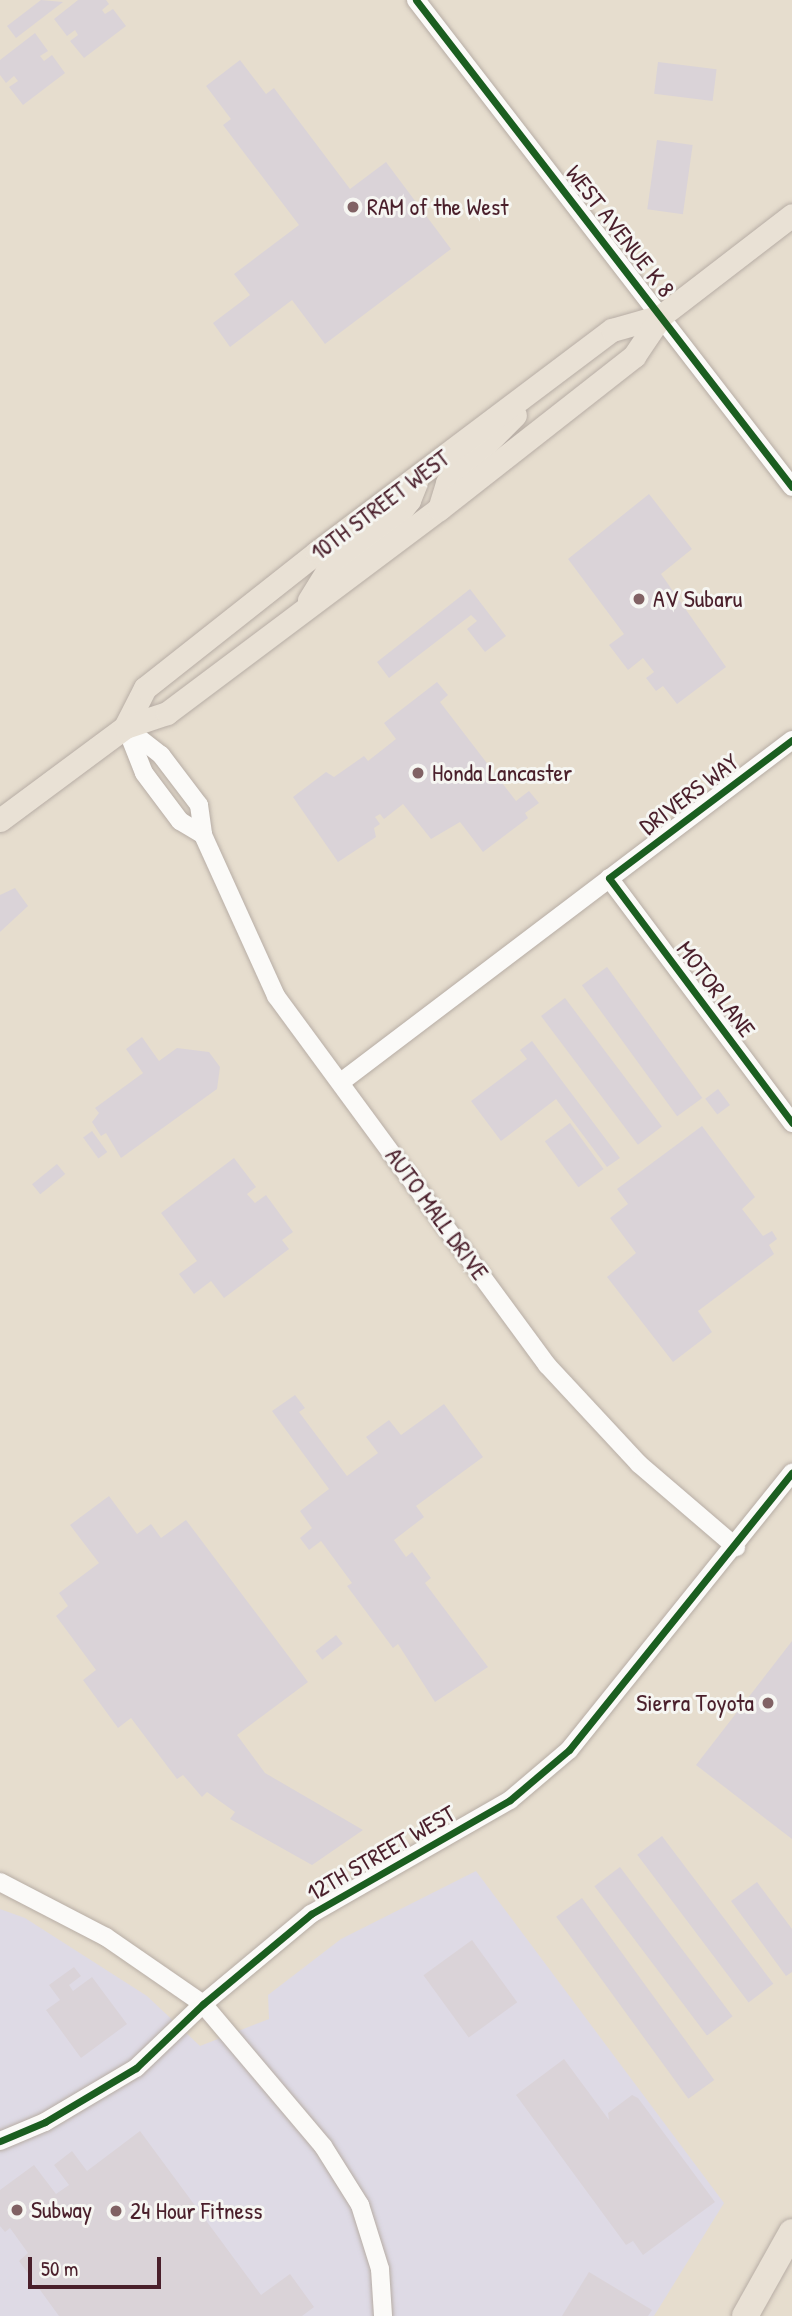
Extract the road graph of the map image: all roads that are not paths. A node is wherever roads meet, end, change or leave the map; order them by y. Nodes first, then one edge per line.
1 (416, 0) edge
2 (792, 215) edge
3 (661, 316) junction
4 (548, 377) junction
5 (418, 478) junction
6 (792, 487) edge
7 (439, 509) junction
8 (301, 612) junction
9 (125, 727) junction
10 (792, 740) edge
11 (0, 820) edge
12 (203, 835) junction
13 (609, 878) junction
14 (341, 1082) junction
15 (792, 1123) edge
16 (792, 1474) edge
17 (736, 1547) junction
18 (0, 1882) edge
19 (202, 2004) junction
20 (0, 2141) edge
21 (792, 2232) edge
22 (383, 2316) edge
23 (745, 2316) edge

1 - 3 street, WEST AVENUE K 8
2 - 3 main road, 10TH STREET WEST
3 - 4 main road, 10TH STREET WEST
3 - 6 street, WEST AVENUE K 8
3 - 7 main road, 10TH STREET WEST
4 - 5 main road, 10TH STREET WEST
4 - 7 main road
5 - 8 main road
5 - 9 main road, 10TH STREET WEST
7 - 8 main road, 10TH STREET WEST
8 - 9 main road, 10TH STREET WEST
9 - 11 main road, 10TH STREET WEST
9 - 12 street, AUTO MALL DRIVE
9 - 12 street, AUTO MALL DRIVE
10 - 13 street, DRIVERS WAY
12 - 14 street, AUTO MALL DRIVE
13 - 14 street, DRIVERS WAY
13 - 15 street, MOTOR LANE
14 - 17 street, AUTO MALL DRIVE
16 - 17 street
17 - 19 street, 12TH STREET WEST
18 - 19 street
19 - 20 street, 12TH STREET WEST
19 - 22 street
21 - 23 highway

